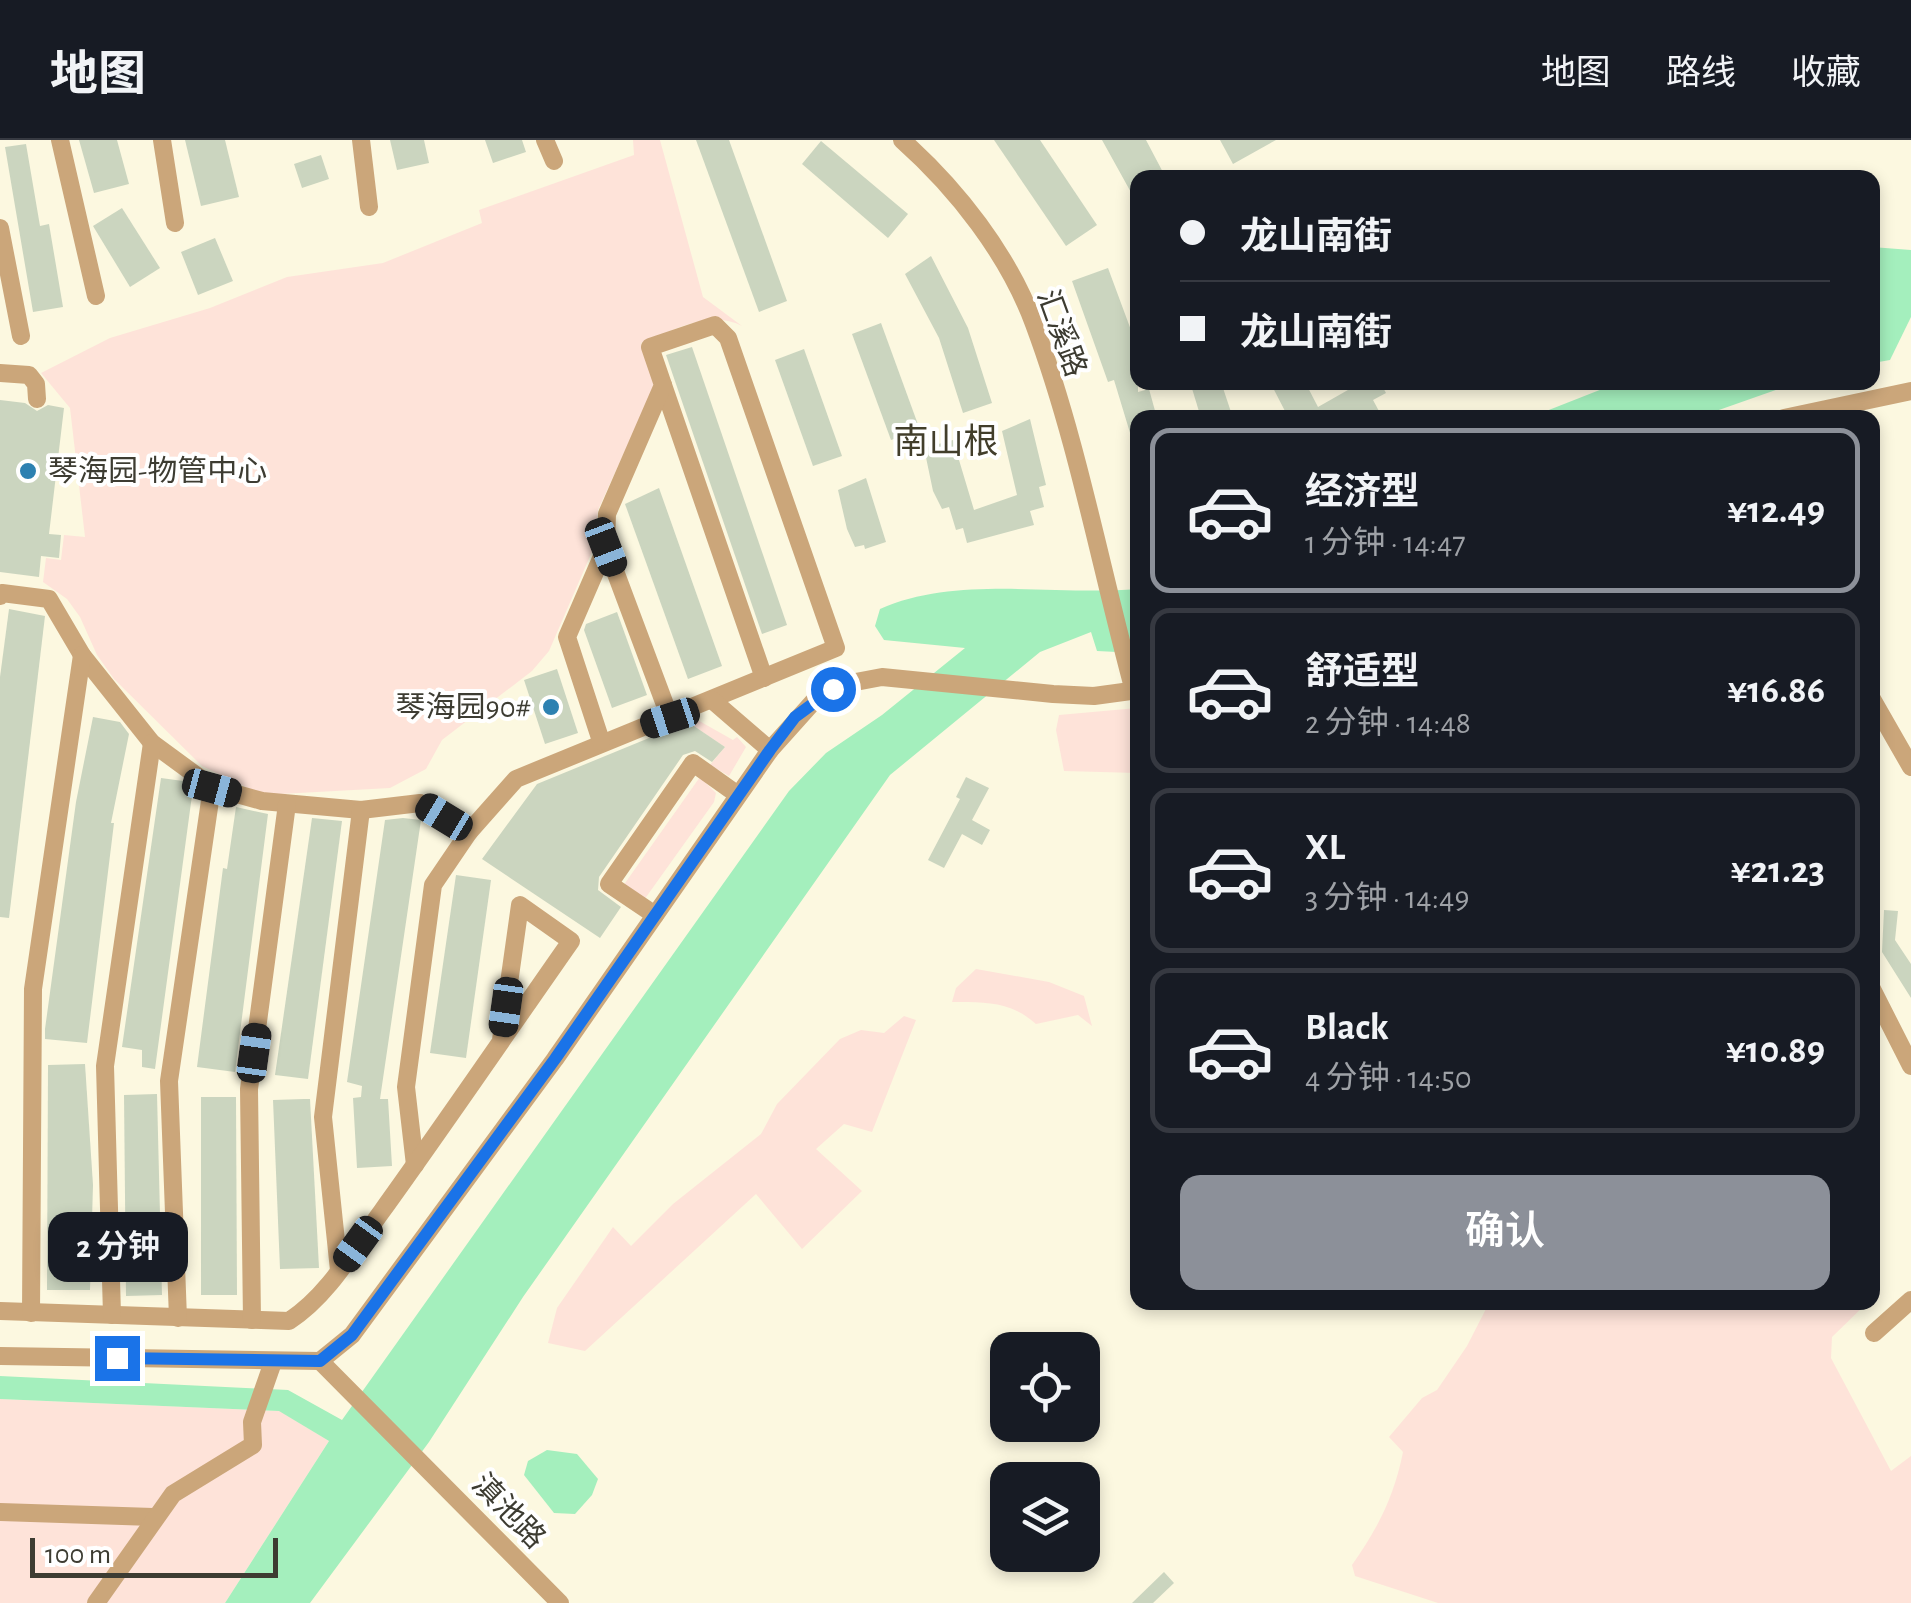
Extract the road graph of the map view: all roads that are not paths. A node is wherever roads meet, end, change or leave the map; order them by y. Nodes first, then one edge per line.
1 (60, 140) edge
2 (162, 140) edge
3 (361, 140) edge
4 (545, 140) edge
5 (902, 140) edge
6 (554, 161) dead end
7 (369, 207) dead end
8 (175, 223) dead end
9 (0, 228) edge
10 (96, 296) dead end
11 (21, 336) dead end
12 (0, 372) edge
13 (663, 386) junction
14 (1911, 391) edge
15 (37, 399) dead end
16 (1822, 410) edge
17 (606, 547) junction
18 (0, 596) edge
19 (82, 655) junction
20 (1130, 674) edge
21 (764, 678) junction
22 (1130, 692) edge
23 (712, 700) junction
24 (1880, 713) edge
25 (670, 718) junction
26 (601, 741) junction
27 (152, 744) junction
28 (770, 750) junction
29 (1911, 768) edge
30 (212, 788) junction
31 (738, 795) junction
32 (287, 804) junction
33 (361, 810) junction
34 (468, 832) junction
35 (654, 916) junction
36 (1880, 1005) edge
37 (501, 1040) junction
38 (1911, 1066) edge
39 (416, 1164) junction
40 (339, 1270) junction
41 (1911, 1300) edge
42 (0, 1310) edge
43 (31, 1313) junction
44 (112, 1315) junction
45 (178, 1318) junction
46 (252, 1320) junction
47 (1874, 1333) dead end
48 (0, 1356) edge
49 (320, 1361) junction
50 (273, 1362) junction
51 (0, 1512) edge
52 (153, 1518) junction
53 (96, 1603) edge
54 (560, 1603) edge

1 - 10 street
2 - 8 street
3 - 7 street
4 - 6 street
5 - 20 street, 汇溪路
9 - 11 street
12 - 15 street
13 - 17 street
13 - 21 street
13 - 21 street
14 - 16 street
17 - 25 street
17 - 26 street
18 - 19 street
19 - 27 street
19 - 43 street
21 - 23 street
22 - 28 street
23 - 25 street
23 - 28 street
24 - 29 street
25 - 26 street
26 - 34 street
27 - 30 street
27 - 44 street
28 - 31 street
30 - 32 street
30 - 45 street
31 - 35 street
31 - 35 street
32 - 33 street
32 - 46 street
33 - 34 street
33 - 40 street
34 - 39 street
35 - 49 street
36 - 38 street
37 - 37 street
37 - 39 street
39 - 40 street
40 - 46 street
41 - 47 street
42 - 43 street
43 - 44 street
44 - 45 street
45 - 46 street
48 - 50 street
49 - 50 street
49 - 54 street, 滇池路
50 - 52 street
51 - 52 street
52 - 53 street

